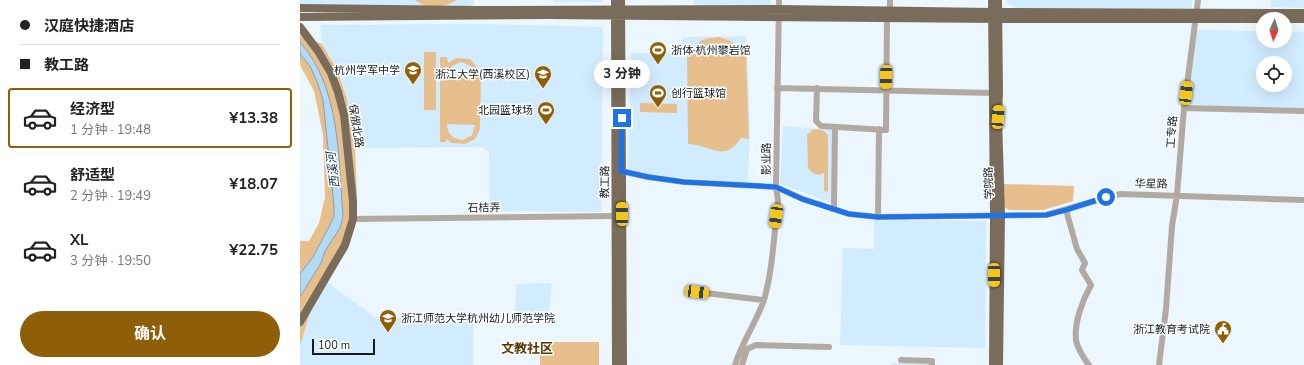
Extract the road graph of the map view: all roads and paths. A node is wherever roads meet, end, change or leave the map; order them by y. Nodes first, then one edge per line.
1 (615, 0) edge
2 (622, 0) edge
3 (779, 0) edge
4 (890, 0) edge
5 (992, 0) edge
6 (998, 0) edge
7 (1198, 0) edge
8 (300, 8) edge
9 (618, 13) junction
10 (779, 13) junction
11 (1304, 13) edge
12 (889, 15) junction
13 (995, 15) junction
14 (1196, 15) junction
15 (300, 17) edge
16 (1256, 18) edge
17 (1292, 19) edge
18 (1304, 19) edge
19 (300, 27) edge
20 (777, 88) junction
21 (817, 88) junction
22 (886, 91) junction
23 (992, 93) junction
24 (1184, 108) junction
25 (1304, 111) edge
26 (835, 128) junction
27 (879, 129) junction
28 (621, 171) junction
29 (776, 187) junction
30 (1177, 195) junction
31 (1304, 200) edge
32 (832, 209) junction
33 (1066, 210) junction
34 (997, 215) junction
35 (615, 216) junction
36 (878, 217) junction
37 (353, 219) junction
38 (697, 292) dead end
39 (763, 300) junction
40 (300, 322) edge
41 (829, 347) dead end
42 (901, 360) dead end
43 (616, 365) edge
44 (623, 365) edge
45 (735, 365) edge
46 (742, 365) edge
47 (932, 365) edge
48 (993, 365) edge
49 (999, 365) edge
50 (1089, 365) edge
51 (1159, 365) edge

1 - 9 main road, 教工路
2 - 9 main road, 教工路
3 - 10 street, 影业路
4 - 12 street
5 - 13 main road, 学院路
6 - 13 main road, 学院路
7 - 14 street, 工专路
8 - 9 main road
9 - 10 main road
9 - 15 main road
9 - 28 main road, 教工路
9 - 35 main road, 教工路
10 - 12 main road
10 - 20 street, 影业路
11 - 14 main road
12 - 13 main road
12 - 22 street
13 - 14 main road
13 - 23 main road, 学院路
13 - 34 main road, 学院路
14 - 16 main road
14 - 24 street, 工专路
17 - 18 main road
19 - 37 main road, 保俶北路
20 - 21 street
20 - 29 street, 影业路
21 - 22 street
21 - 26 street
22 - 23 street
22 - 27 street
23 - 34 main road, 学院路
24 - 25 street
24 - 30 street, 工专路
26 - 27 street
26 - 32 street
27 - 36 street
28 - 29 street
28 - 44 main road, 教工路
29 - 32 street, 华星路
29 - 39 street, 影业路
30 - 31 street, 华星路
30 - 33 street, 华星路
30 - 51 street, 工专路
32 - 36 street, 华星路
33 - 34 street, 华星路
33 - 50 street
34 - 36 street, 华星路
34 - 48 main road, 学院路
34 - 49 main road, 学院路
35 - 37 street, 石桔弄
35 - 43 main road, 教工路
37 - 40 main road, 保俶北路
38 - 39 street
39 - 45 street, 影业路
41 - 46 street
42 - 47 street

